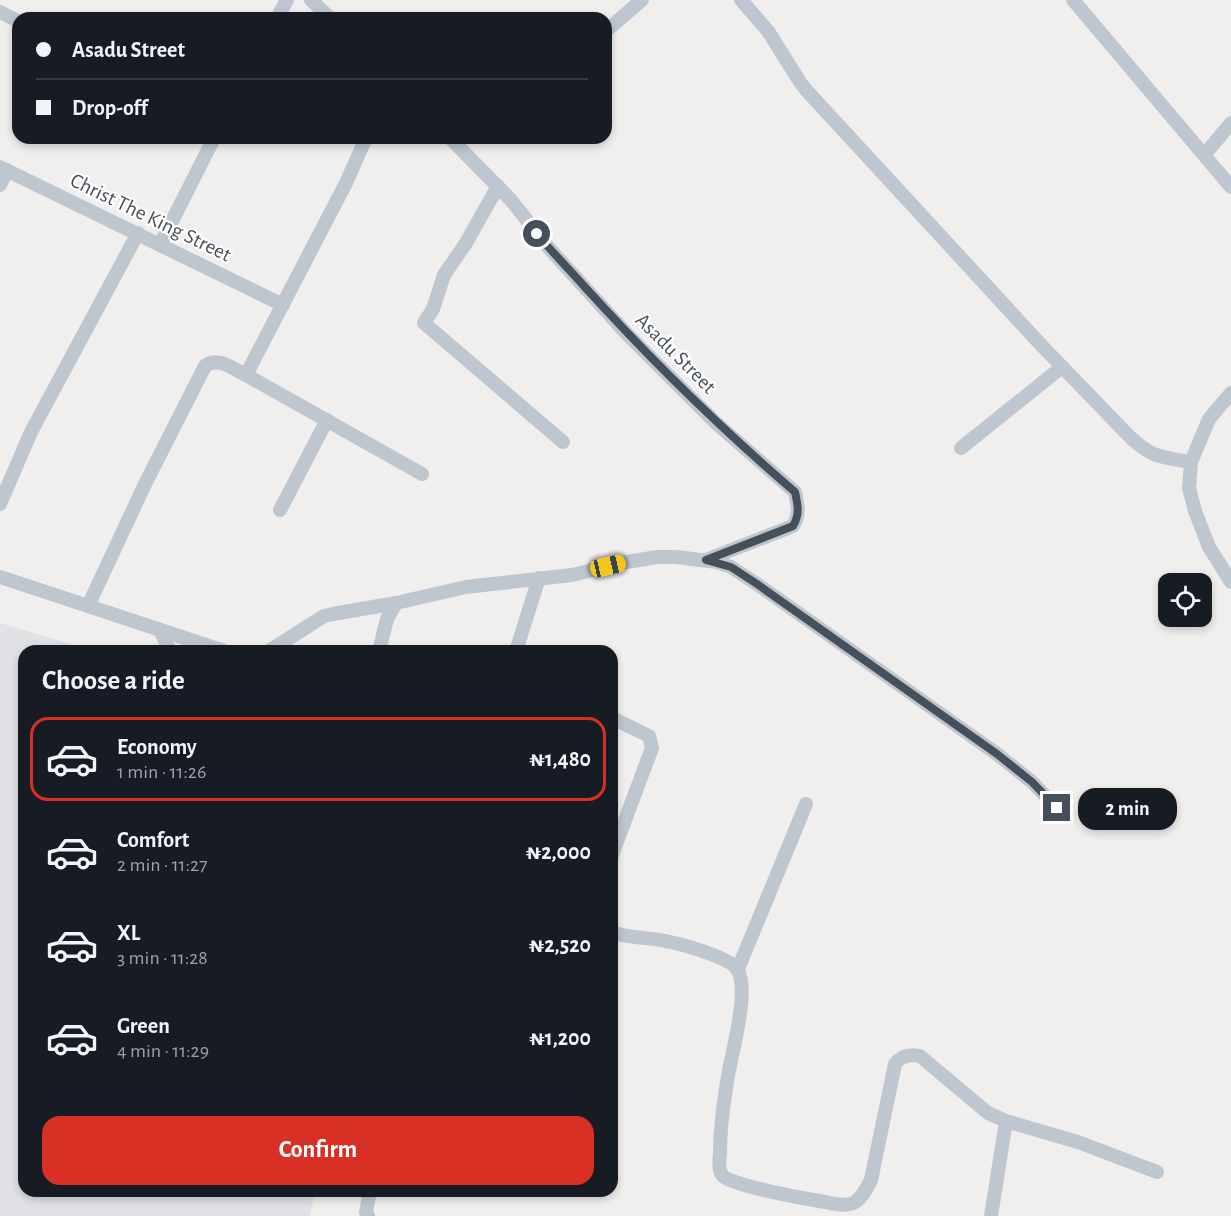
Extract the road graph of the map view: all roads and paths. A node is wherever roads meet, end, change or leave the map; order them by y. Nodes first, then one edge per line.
1 (311, 0) edge
2 (642, 0) edge
3 (741, 0) edge
4 (1073, 0) edge
5 (324, 12) edge
6 (612, 26) edge
7 (1231, 123) edge
8 (211, 144) edge
9 (363, 144) edge
10 (456, 144) edge
11 (1205, 154) junction
12 (3, 169) edge
13 (0, 185) edge
14 (498, 186) junction
15 (1231, 187) edge
16 (138, 233) junction
17 (160, 245) junction
18 (283, 305) junction
19 (1062, 367) junction
20 (246, 375) junction
21 (1231, 393) edge
22 (327, 420) junction
23 (563, 442) dead end
24 (961, 448) dead end
25 (1191, 462) junction
26 (423, 474) dead end
27 (0, 504) edge
28 (280, 510) dead end
29 (706, 560) junction
30 (0, 577) edge
31 (539, 578) junction
32 (1231, 582) edge
33 (396, 603) junction
34 (88, 606) junction
35 (160, 630) junction
36 (167, 645) edge
37 (206, 645) edge
38 (278, 645) edge
39 (380, 645) edge
40 (518, 645) edge
41 (618, 721) edge
42 (806, 804) dead end
43 (1057, 808) dead end
44 (618, 839) edge
45 (618, 934) edge
46 (738, 969) junction
47 (1006, 1121) junction
48 (1157, 1172) dead end
49 (369, 1197) edge
50 (367, 1215) edge
51 (992, 1216) edge

1 - 5 street
2 - 6 street
3 - 19 street
4 - 11 street
7 - 11 street
8 - 17 street
9 - 18 street
10 - 14 street, Asadu Street
11 - 15 street
12 - 13 street
12 - 16 street, Christ The King Street
14 - 23 street
14 - 29 street, Asadu Street
16 - 17 street, Christ The King Street
16 - 27 street
17 - 18 street, Christ The King Street
18 - 20 street
19 - 24 street
19 - 25 street
20 - 22 street
20 - 34 street
21 - 25 street
22 - 26 street
22 - 28 street
25 - 32 street
29 - 31 street
29 - 43 street
30 - 34 street
31 - 33 street
31 - 40 street
33 - 38 street
33 - 39 street
34 - 35 street
35 - 36 street
35 - 37 street
41 - 44 street
42 - 46 street
45 - 46 street
46 - 47 street
47 - 48 street
47 - 51 street
49 - 50 street

